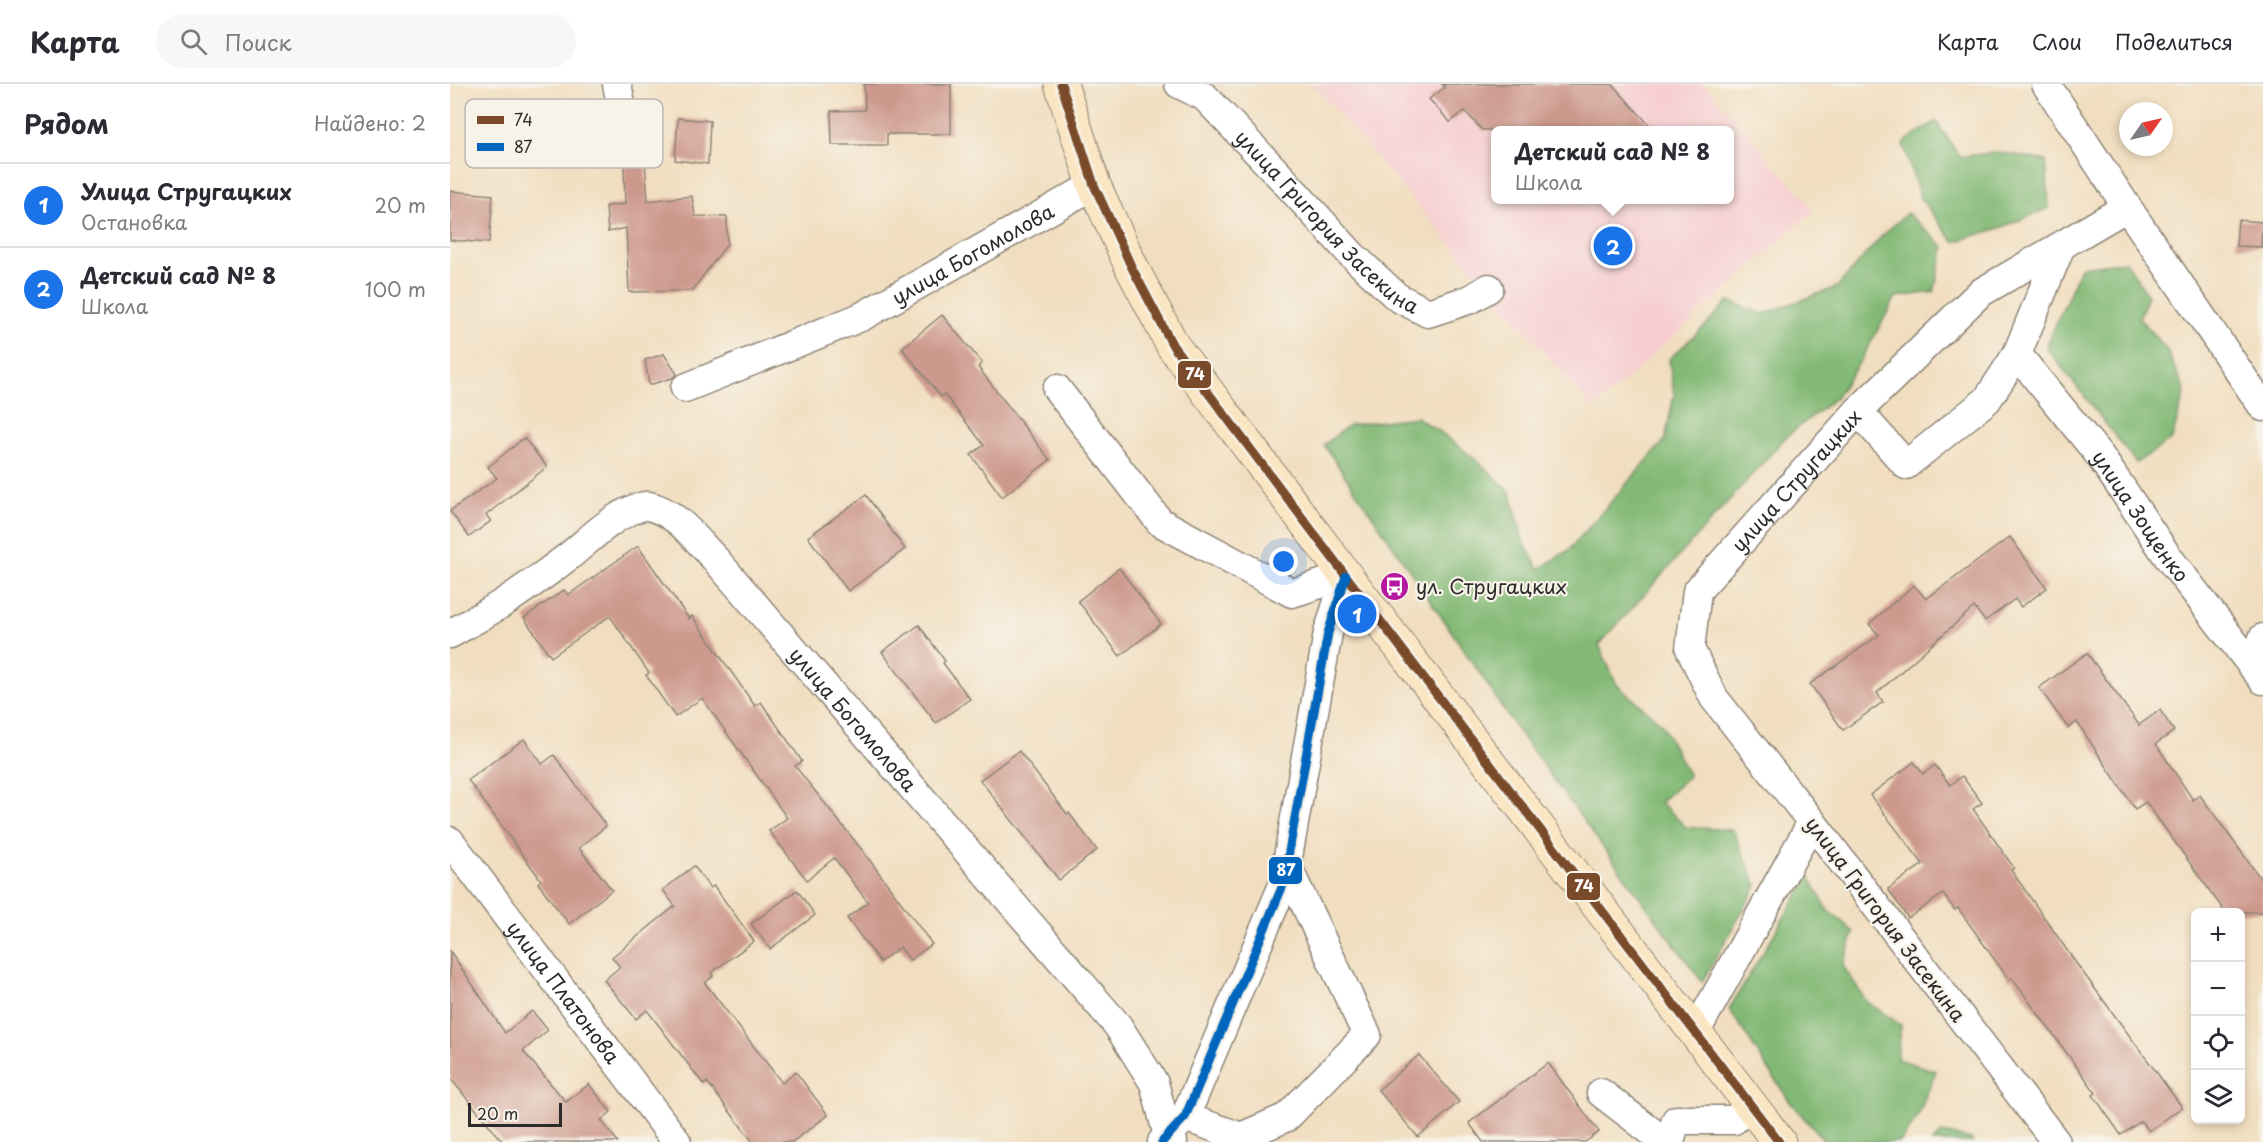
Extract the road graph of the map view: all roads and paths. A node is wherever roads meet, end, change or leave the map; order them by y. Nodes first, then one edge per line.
1 (1061, 84) edge
2 (1179, 84) edge
3 (2046, 84) edge
4 (1094, 185) junction
5 (2127, 207) junction
6 (2061, 246) junction
7 (1489, 288) dead end
8 (2017, 354) junction
9 (684, 388) dead end
10 (1057, 389) dead end
11 (2258, 396) edge
12 (1858, 411) junction
13 (1346, 576) junction
14 (458, 630) edge
15 (2263, 638) edge
16 (2258, 674) edge
17 (1714, 698) joint
18 (1812, 822) junction
19 (450, 841) edge
20 (1286, 864) junction
21 (1695, 1033) junction
22 (1601, 1093) dead end
23 (1751, 1105) junction
24 (1172, 1134) edge
25 (677, 1142) edge
26 (1667, 1142) edge
27 (1779, 1142) edge
28 (2056, 1142) edge

1 - 4 main road
2 - 7 street, улица Григория Засекина
3 - 5 street
4 - 9 street, улица Богомолова
4 - 13 main road
5 - 6 street, улица Стругацких
5 - 11 street
6 - 8 street
6 - 12 street, улица Стругацких
8 - 12 street
8 - 16 street, улица Зощенко
10 - 13 street
12 - 17 street, улица Стругацких
13 - 20 street
13 - 21 main road
14 - 24 street, улица Богомолова
15 - 16 street
17 - 18 street, улица Григория Засекина
18 - 21 street
18 - 28 street, улица Григория Засекина
19 - 25 street, улица Платонова
20 - 24 street
20 - 24 street
21 - 23 main road
22 - 26 street
23 - 26 street
23 - 27 main road

